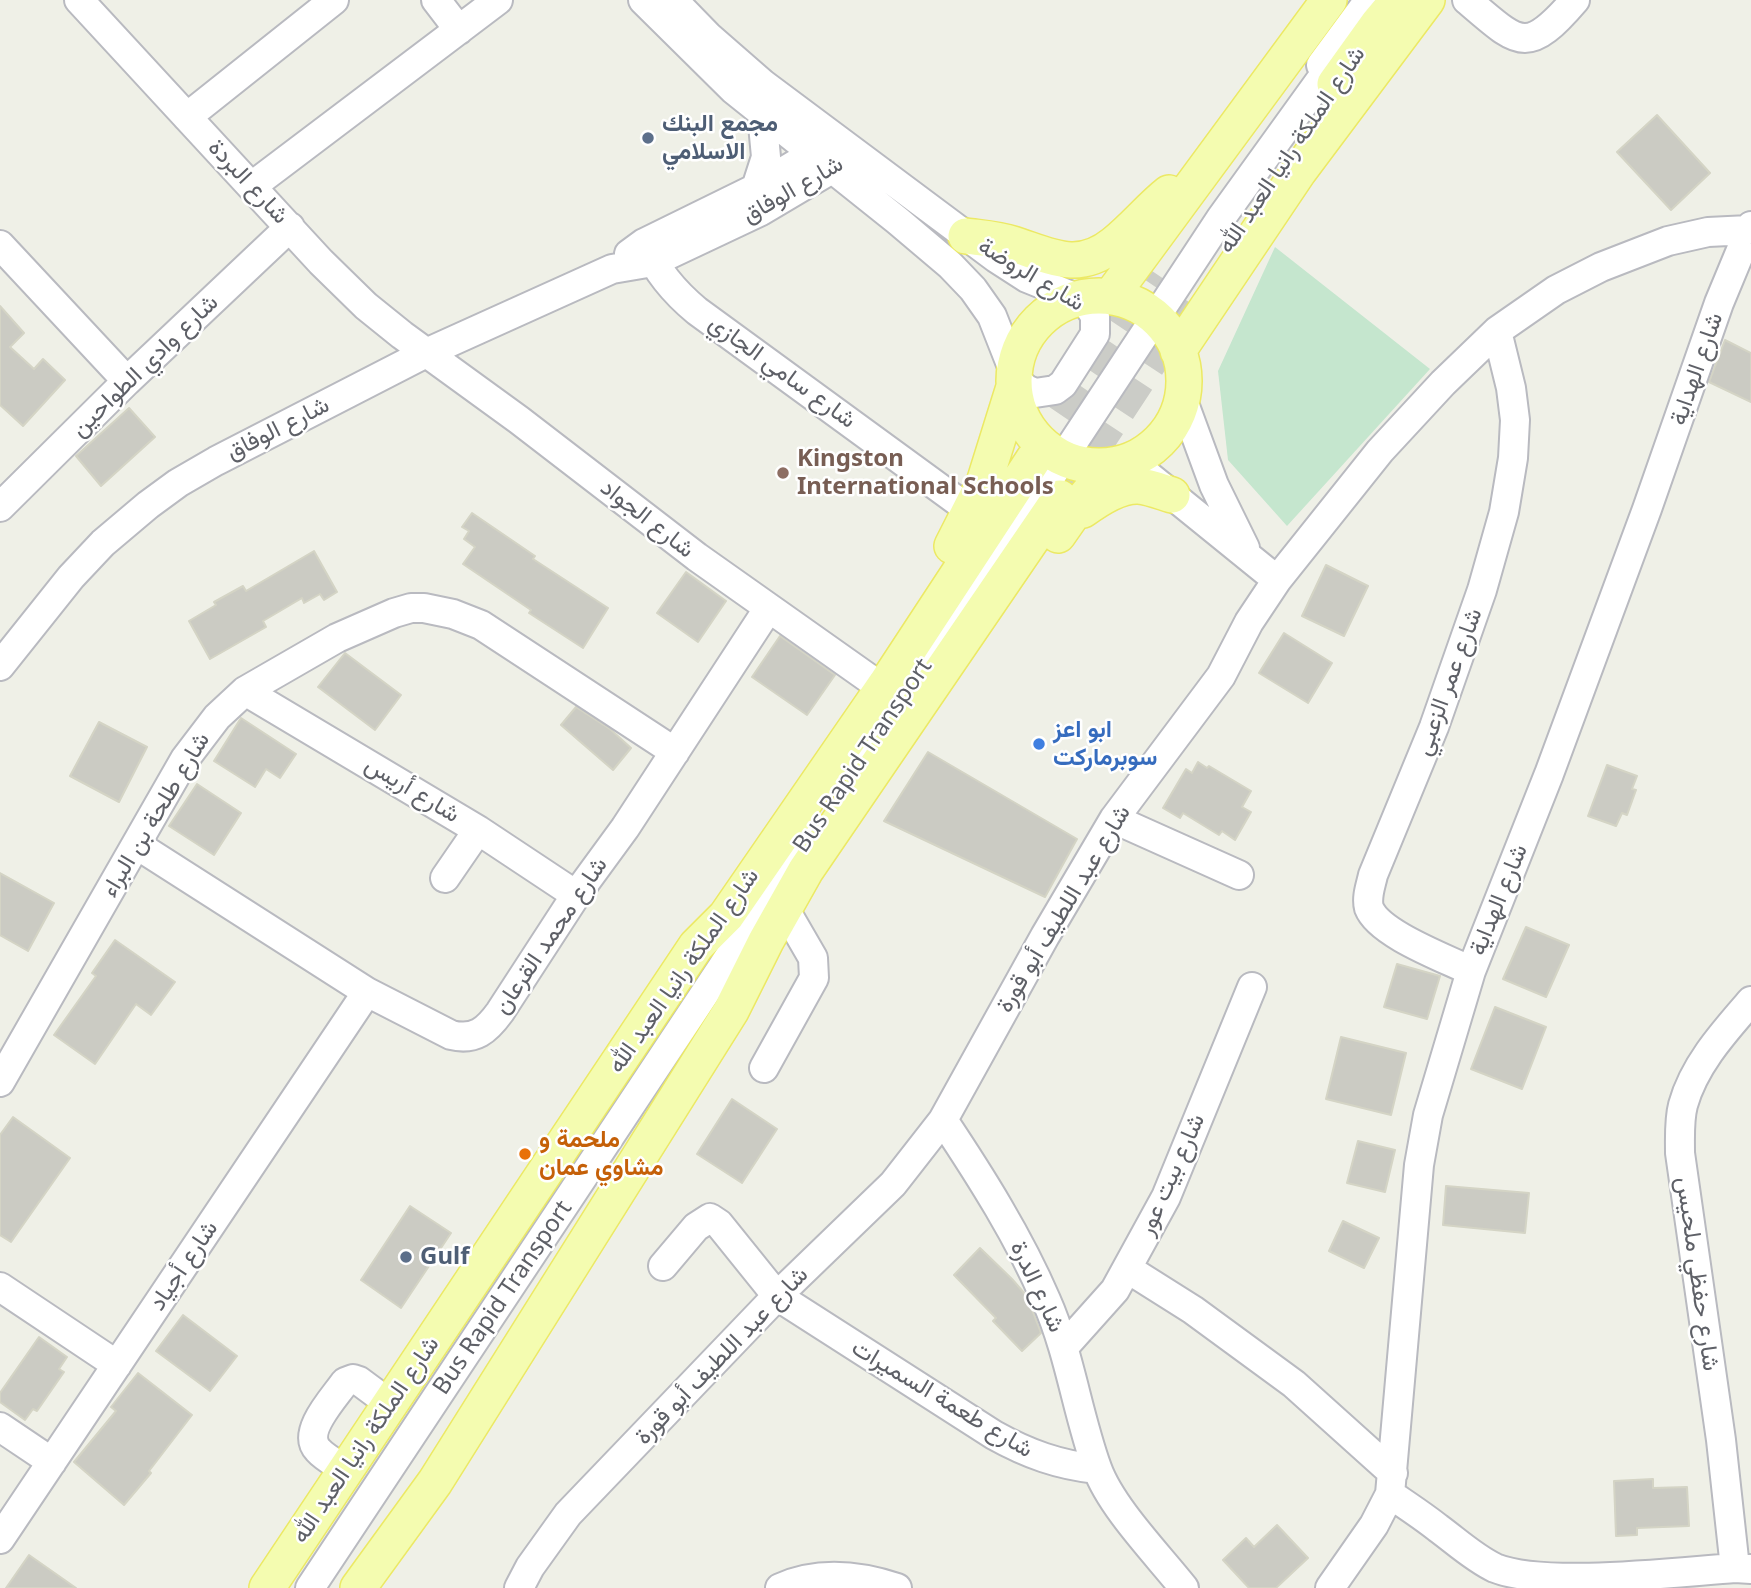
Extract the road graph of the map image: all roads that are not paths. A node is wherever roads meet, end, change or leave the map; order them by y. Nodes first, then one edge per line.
1 (79, 0) edge
2 (334, 0) edge
3 (436, 0) edge
4 (498, 0) edge
5 (643, 0) edge
6 (673, 0) edge
7 (1329, 0) edge
8 (1354, 0) edge
9 (1369, 0) edge
10 (1380, 0) edge
11 (1398, 0) edge
12 (1427, 0) edge
13 (1467, 0) edge
14 (1575, 0) edge
15 (459, 30) junction
16 (762, 114) junction
17 (187, 117) junction
18 (847, 146) junction
19 (1213, 158) junction
20 (823, 162) junction
21 (252, 186) junction
22 (756, 188) junction
23 (290, 227) junction
24 (1750, 228) edge
25 (965, 236) junction
26 (0, 245) edge
27 (648, 252) junction
28 (1157, 275) tunnel mouth
29 (1111, 296) junction
30 (1076, 299) junction
31 (1189, 302) tunnel mouth
32 (1152, 314) junction
33 (1497, 331) junction
34 (1178, 351) junction
35 (426, 353) junction
36 (1014, 380) junction
37 (127, 382) junction
38 (1182, 398) junction
39 (1050, 457) junction
40 (1121, 463) junction
41 (1172, 495) junction
42 (0, 507) edge
43 (1064, 509) junction
44 (971, 511) junction
45 (1250, 556) junction
46 (1277, 580) junction
47 (768, 609) junction
48 (0, 666) edge
49 (871, 680) junction
50 (245, 691) junction
51 (676, 752) junction
52 (1115, 819) junction
53 (478, 830) junction
54 (137, 845) junction
55 (1239, 875) dead end
56 (445, 878) dead end
57 (576, 895) junction
58 (791, 920) junction
59 (696, 946) junction
60 (1471, 971) junction
61 (1252, 986) dead end
62 (367, 992) junction
63 (1751, 1001) edge
64 (731, 1011) junction
65 (764, 1068) dead end
66 (0, 1082) edge
67 (943, 1120) junction
68 (663, 1266) dead end
69 (1128, 1269) junction
70 (0, 1287) edge
71 (777, 1296) junction
72 (1064, 1347) junction
73 (117, 1365) junction
74 (390, 1404) junction
75 (0, 1427) edge
76 (52, 1462) junction
77 (1097, 1469) junction
78 (346, 1470) junction
79 (1391, 1484) junction
80 (0, 1539) edge
81 (1743, 1569) edge
82 (1497, 1579) edge
83 (267, 1588) edge
84 (300, 1588) edge
85 (310, 1588) edge
86 (358, 1588) edge
87 (519, 1588) edge
88 (780, 1588) edge
89 (897, 1588) edge
90 (1184, 1588) edge
91 (1330, 1588) edge

1 - 17 street, شارع البردة
2 - 17 street
3 - 15 street
4 - 15 street
5 - 16 street, شارع الروضة
6 - 18 street, شارع الروضة
7 - 19 main road
8 - 28 main road, شارع الملكة رانيا العبد الله
9 - 32 street, Bus Rapid Transport
10 - 32 street, Bus Rapid Transport
11 - 31 main road, شارع الملكة رانيا العبد الله
12 - 34 main road
13 - 14 street
15 - 21 street
16 - 20 street, شارع الروضة
16 - 22 street
17 - 21 street, شارع البردة
18 - 20 street, شارع الوفاق
18 - 25 street, شارع الروضة
19 - 25 main road
19 - 29 main road
20 - 22 street, شارع الوفاق
20 - 27 street, شارع الوفاق
20 - 36 street, شارع الروضة
21 - 23 street, شارع البردة
22 - 27 street, شارع الوفاق
23 - 35 street, شارع البردة
23 - 37 street, شارع وادي الطواحين
24 - 33 street, شارع عبد اللطيف أبو قورة
24 - 60 street, شارع الهداية
25 - 30 street, شارع الروضة
26 - 37 street
27 - 35 street, شارع الوفاق
27 - 44 street, شارع سامي الجازي
29 - 30 main road
29 - 32 main road
30 - 36 main road
30 - 36 street, شارع الروضة
32 - 34 main road
32 - 39 street, Bus Rapid Transport
33 - 46 street, شارع عبد اللطيف أبو قورة
33 - 60 street, شارع عمر الزعبي
34 - 38 main road
35 - 47 street, شارع الجواد
35 - 48 street, شارع الوفاق
36 - 39 main road
36 - 44 main road
37 - 42 street, شارع وادي الطواحين
38 - 40 main road
38 - 45 street
39 - 40 main road
39 - 59 main road, شارع الملكة رانيا العبد الله
39 - 84 street, Bus Rapid Transport
39 - 85 street, Bus Rapid Transport
40 - 41 street
40 - 43 main road
41 - 43 main road
41 - 45 street
43 - 58 main road
43 - 64 main road, شارع الملكة رانيا العبد الله
44 - 49 main road
45 - 46 street
46 - 52 street, شارع عبد اللطيف أبو قورة
47 - 49 street, شارع الجواد
47 - 51 street, شارع محمد القرعان
49 - 59 main road
50 - 51 street, شارع طلحة بن البراء
50 - 53 street, شارع أريس
50 - 54 street, شارع طلحة بن البراء
51 - 57 street, شارع محمد القرعان
52 - 55 street
52 - 67 street, شارع عبد اللطيف أبو قورة
53 - 56 street
53 - 57 street, شارع أريس
54 - 62 street, شارع محمد القرعان
54 - 66 street, شارع طلحة بن البراء
57 - 62 street, شارع محمد القرعان
58 - 64 main road
58 - 65 street
59 - 74 main road, شارع الملكة رانيا العبد الله
60 - 79 street, شارع الهداية
61 - 69 street, شارع بيت عور
62 - 73 street, شارع أجياد
63 - 81 street, شارع حفظي ملحيس
64 - 86 main road, شارع الملكة رانيا العبد الله
67 - 71 street, شارع عبد اللطيف أبو قورة
67 - 72 street, شارع الدرة
68 - 71 street, شارع طعمة السميرات
69 - 72 street, شارع بيت عور
69 - 79 street
70 - 73 street
71 - 77 street, شارع طعمة السميرات
71 - 87 street, شارع عبد اللطيف أبو قورة
72 - 77 street, شارع الدرة
73 - 76 street, شارع أجياد
74 - 78 main road, شارع الملكة رانيا العبد الله
74 - 78 street
75 - 76 street
76 - 80 street, شارع أجياد
77 - 90 street
78 - 83 main road, شارع الملكة رانيا العبد الله
79 - 82 street
79 - 91 street, شارع الهداية
81 - 82 street
88 - 89 street

